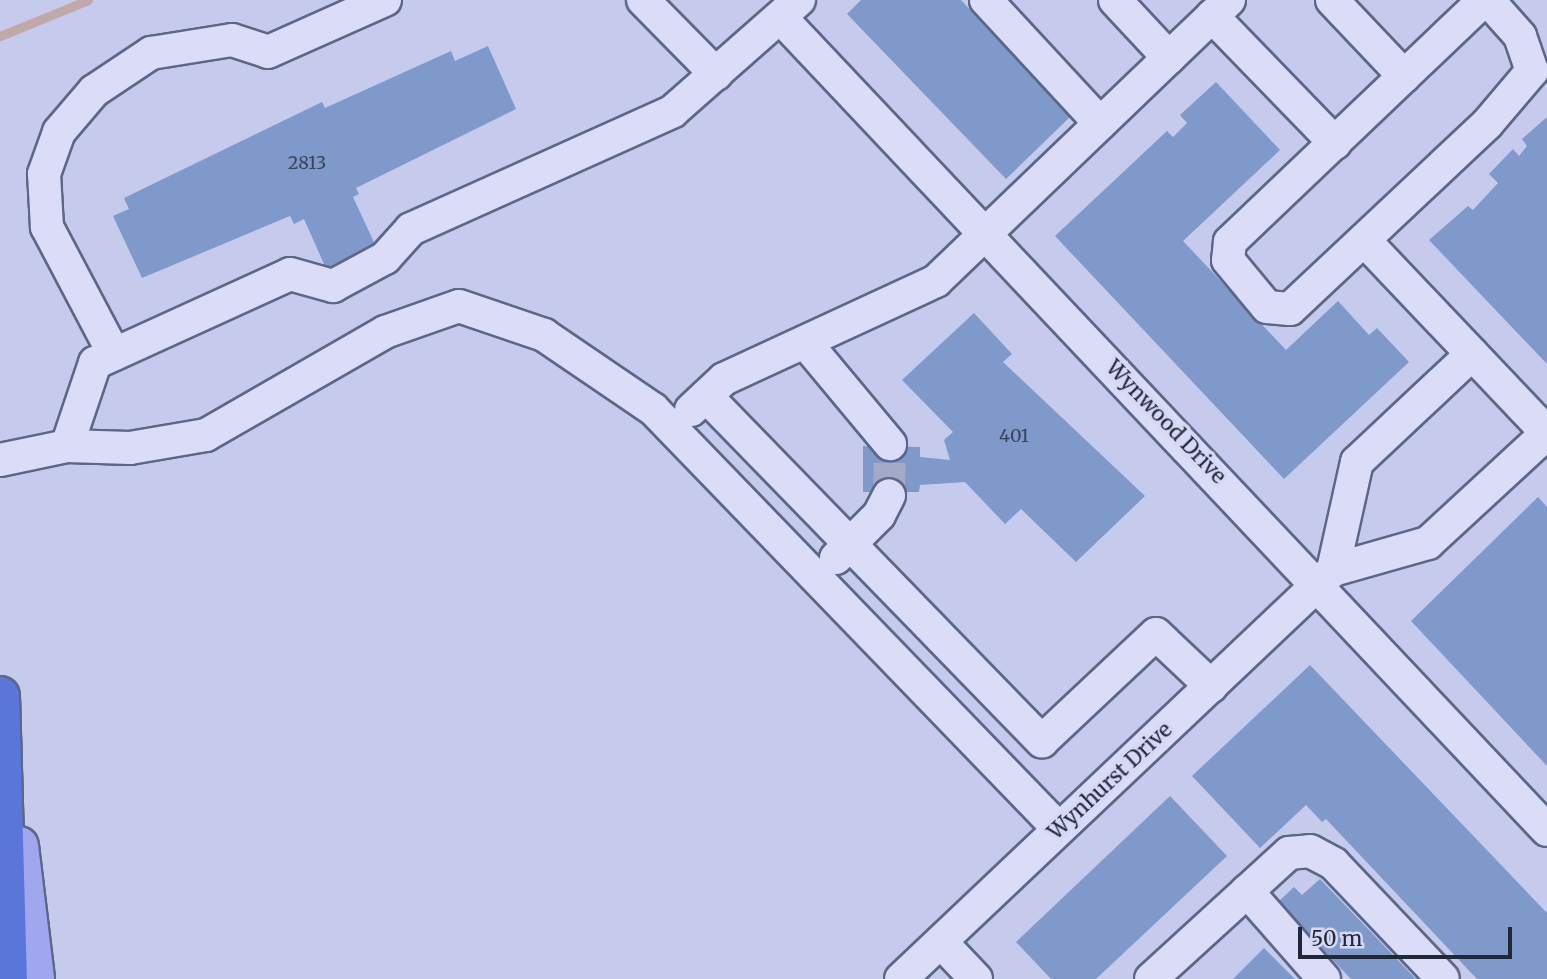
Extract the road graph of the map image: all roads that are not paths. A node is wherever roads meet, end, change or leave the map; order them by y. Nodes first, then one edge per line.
1 (385, 0) edge
2 (643, 0) edge
3 (986, 0) edge
4 (1115, 0) edge
5 (1332, 0) edge
6 (1486, 0) edge
7 (1221, 8) edge
8 (790, 9) edge
9 (1169, 58) junction
10 (716, 74) junction
11 (1404, 76) junction
12 (1100, 123) junction
13 (1335, 143) junction
14 (985, 233) junction
15 (1364, 240) junction
16 (805, 342) junction
17 (114, 354) junction
18 (1472, 354) junction
19 (706, 396) junction
20 (672, 428) junction
21 (1547, 433) edge
22 (890, 444) tunnel mouth
23 (67, 446) junction
24 (0, 460) edge
25 (889, 495) tunnel mouth
26 (851, 544) junction
27 (818, 576) junction
28 (1326, 577) junction
29 (1211, 686) junction
30 (0, 694) edge
31 (1059, 830) junction
32 (1547, 830) edge
33 (1247, 891) junction
34 (940, 942) junction
35 (8, 979) edge
36 (35, 979) edge
37 (901, 979) edge
38 (976, 979) edge
39 (1151, 979) edge
40 (1324, 979) edge
41 (1443, 979) edge

1 - 17 street
2 - 10 street
3 - 12 street
4 - 9 street
5 - 11 street
6 - 11 street
6 - 15 street
7 - 9 street
7 - 13 street
8 - 10 street
8 - 14 street, Wynwood Drive
9 - 12 street
10 - 17 street
11 - 13 street
12 - 14 street
13 - 15 street
14 - 16 street
14 - 28 street, Wynwood Drive
15 - 18 street
16 - 19 street
16 - 22 street
17 - 23 street
18 - 21 street
18 - 28 street
19 - 20 street
19 - 26 street
20 - 23 street
20 - 27 street
21 - 28 street
23 - 24 street
25 - 26 street
26 - 27 street
26 - 29 street
27 - 31 street
28 - 29 street, Wynhurst Drive
28 - 32 street, Wynwood Drive
29 - 31 street, Wynhurst Drive
30 - 35 highway
30 - 36 main road
31 - 34 street, Wynhurst Drive
33 - 39 street
33 - 40 street
33 - 41 street
34 - 37 street, Wynhurst Drive
34 - 38 street

